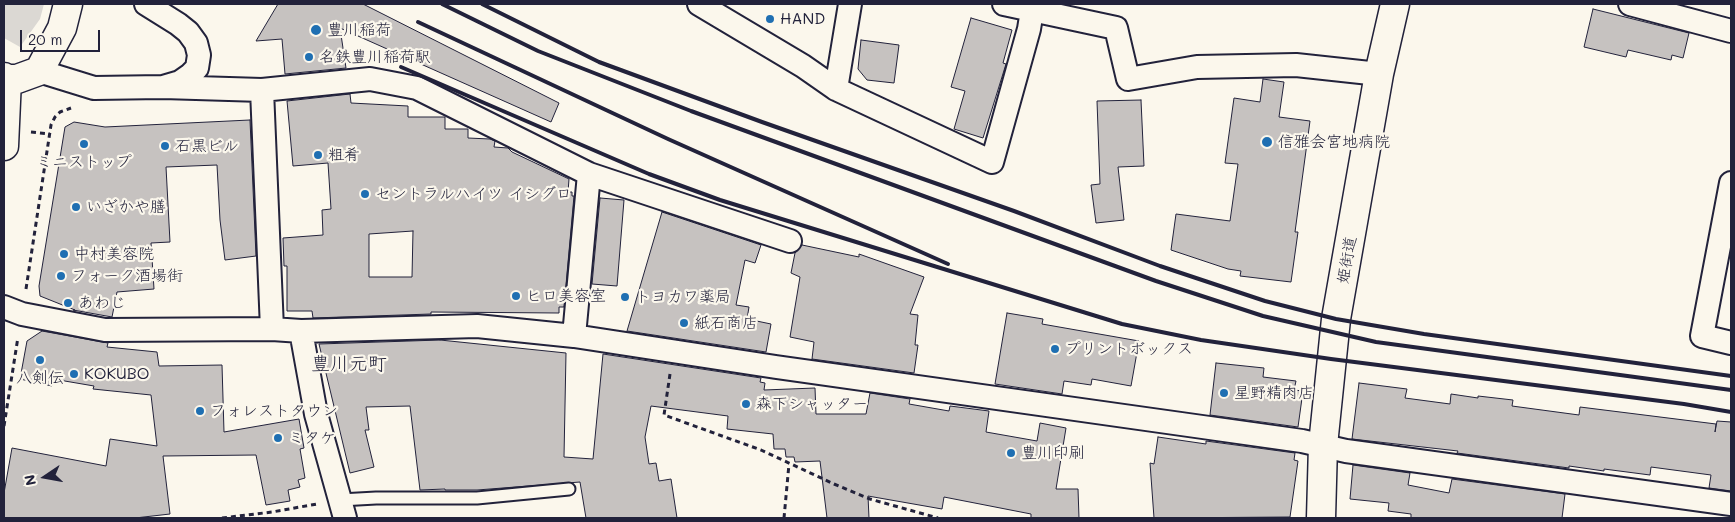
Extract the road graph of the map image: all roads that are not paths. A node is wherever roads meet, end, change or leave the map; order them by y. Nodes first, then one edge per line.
1 (68, 4) edge
2 (146, 4) edge
3 (699, 4) edge
4 (850, 4) edge
5 (1004, 4) edge
6 (1395, 4) edge
7 (1630, 4) edge
8 (1032, 7) edge
9 (1731, 31) edge
10 (197, 68) junction
11 (39, 71) junction
12 (1379, 74) junction
13 (5, 78) edge
14 (163, 87) junction
15 (213, 88) junction
16 (836, 89) junction
17 (262, 90) junction
18 (4, 146) edge
19 (589, 174) junction
20 (1731, 183) edge
21 (790, 241) dead end
22 (13, 311) edge
23 (272, 329) junction
24 (301, 331) junction
25 (574, 336) junction
26 (1731, 343) edge
27 (1323, 445) junction
28 (569, 489) dead end
29 (1731, 504) edge
30 (342, 509) edge
31 (1321, 518) edge

1 - 11 main road
2 - 10 street
3 - 16 street
4 - 16 street
5 - 8 street
6 - 12 main road, 姫街道
7 - 9 street
8 - 12 street
8 - 16 street
10 - 14 street
10 - 15 street
11 - 13 main road
11 - 14 street
12 - 27 main road, 姫街道
13 - 18 main road
14 - 15 street
15 - 17 street
17 - 19 street
17 - 23 street
19 - 21 street
19 - 25 street
20 - 26 street
22 - 23 street
23 - 24 street
24 - 25 street
24 - 30 street
25 - 27 street
27 - 29 street
27 - 31 main road, 姫街道
28 - 30 lane

